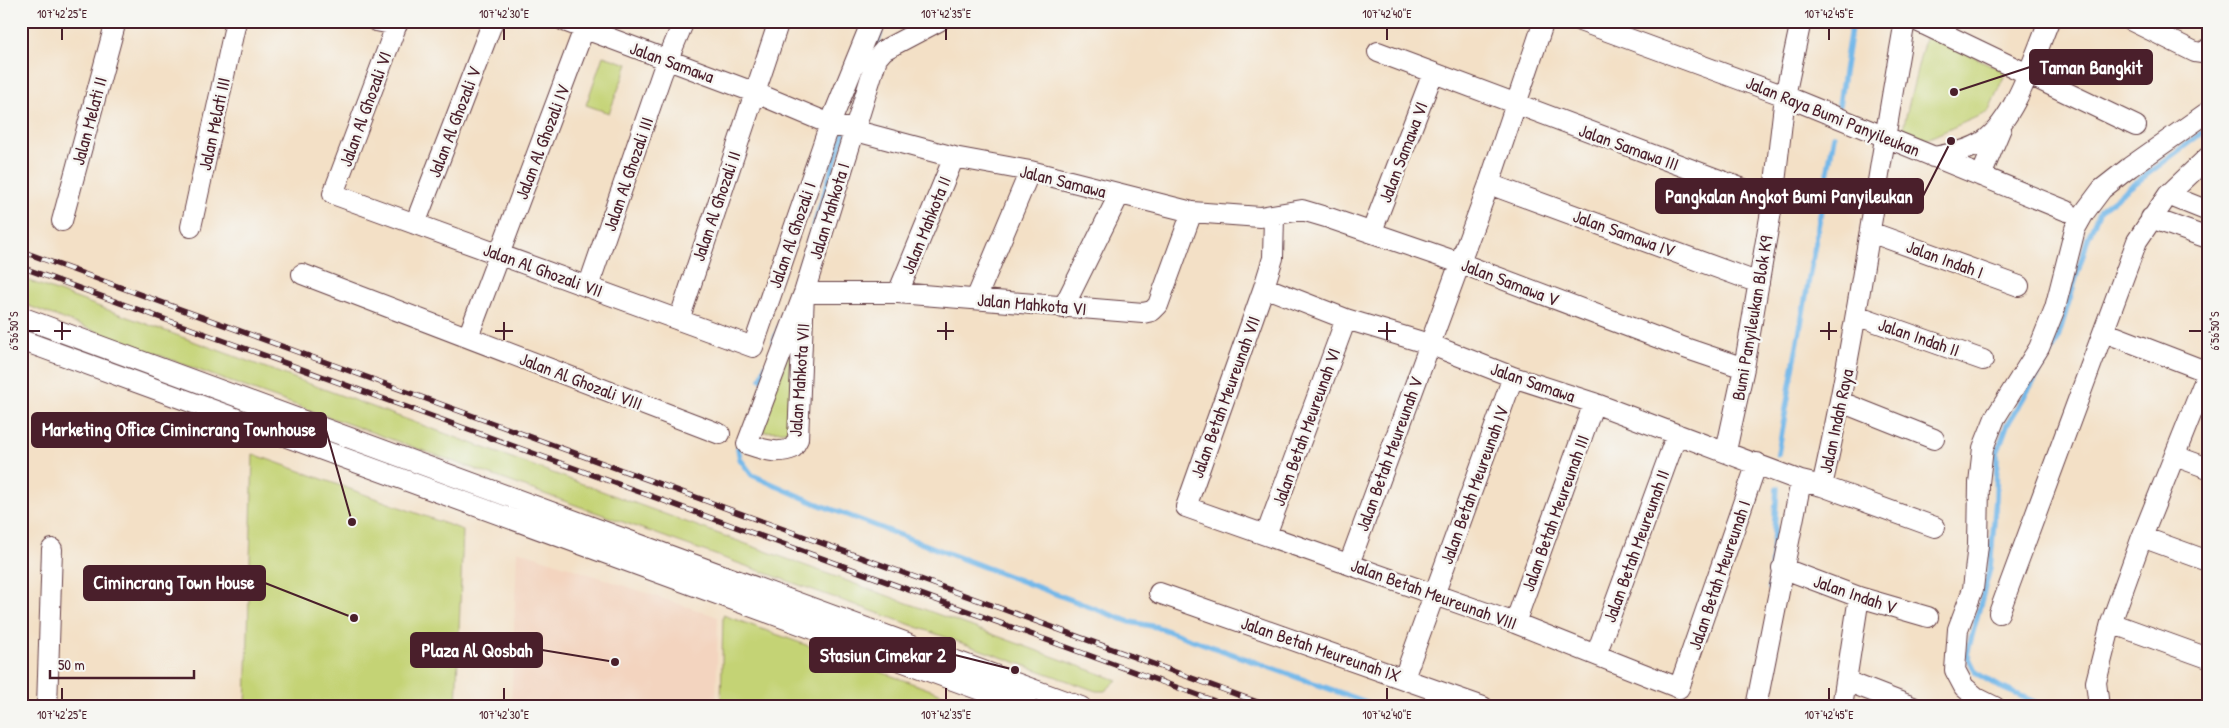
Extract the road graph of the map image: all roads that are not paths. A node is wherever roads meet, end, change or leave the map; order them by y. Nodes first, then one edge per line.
1 (116, 21) edge
2 (236, 21) edge
3 (376, 21) edge
4 (493, 21) edge
5 (564, 21) edge
6 (684, 21) edge
7 (779, 21) edge
8 (872, 21) edge
9 (939, 21) edge
10 (1544, 21) edge
11 (1580, 21) edge
12 (1801, 21) edge
13 (1905, 21) edge
14 (1917, 21) edge
15 (2049, 21) edge
16 (2132, 21) edge
17 (398, 23) edge
18 (586, 25) edge
19 (2205, 51) edge
20 (1378, 52) dead end
21 (667, 61) junction
22 (1428, 71) junction
23 (2027, 74) junction
24 (756, 93) junction
25 (1785, 96) junction
26 (1514, 104) junction
27 (2208, 112) edge
28 (2004, 121) junction
29 (843, 126) junction
30 (2136, 126) dead end
31 (1884, 136) junction
32 (954, 157) junction
33 (1933, 157) junction
34 (2208, 157) edge
35 (1030, 171) junction
36 (1981, 176) junction
37 (1489, 184) junction
38 (333, 194) joint
39 (1119, 195) junction
40 (2168, 195) junction
41 (1773, 200) junction
42 (2067, 211) dead end
43 (2208, 211) edge
44 (1192, 212) junction
45 (1274, 216) junction
46 (2151, 218) junction
47 (62, 221) dead end
48 (415, 224) junction
49 (191, 227) dead end
50 (1372, 232) junction
51 (1870, 232) junction
52 (2208, 238) edge
53 (500, 254) junction
54 (1460, 263) junction
55 (302, 274) dead end
56 (1759, 283) junction
57 (1264, 286) junction
58 (2019, 286) dead end
59 (588, 287) junction
60 (804, 293) junction
61 (898, 293) junction
62 (976, 299) junction
63 (1063, 308) junction
64 (1856, 315) junction
65 (21, 317) edge
66 (1346, 319) junction
67 (679, 320) junction
68 (2104, 332) junction
69 (468, 337) junction
70 (21, 340) edge
71 (1429, 344) junction
72 (754, 347) joint
73 (1983, 360) dead end
74 (1744, 368) junction
75 (2208, 372) edge
76 (1513, 376) junction
77 (1841, 402) junction
78 (1594, 403) junction
79 (720, 434) dead end
80 (1676, 435) junction
81 (1934, 439) dead end
82 (1726, 451) junction
83 (2175, 456) junction
84 (1763, 465) junction
85 (2208, 468) edge
86 (1801, 481) junction
87 (1822, 486) junction
88 (1186, 507) joint
89 (1935, 527) dead end
90 (1266, 535) junction
91 (2142, 537) junction
92 (52, 549) dead end
93 (2208, 561) edge
94 (1349, 564) junction
95 (1782, 568) junction
96 (1159, 593) dead end
97 (1434, 594) junction
98 (780, 597) junction
99 (1859, 597) junction
100 (1999, 613) dead end
101 (774, 616) junction
102 (1928, 617) dead end
103 (1516, 623) junction
104 (2111, 624) junction
105 (1596, 655) junction
106 (2208, 658) edge
107 (1404, 678) junction
108 (1846, 681) junction
109 (1679, 688) joint
110 (47, 707) edge
111 (1027, 707) edge
112 (1081, 707) edge
113 (1483, 707) edge
114 (1756, 707) edge
115 (1842, 707) edge
116 (1913, 707) edge
117 (1994, 707) edge
118 (2099, 707) edge

1 - 47 street, Jalan Melati II
2 - 49 street, Jalan Melati III
3 - 17 street
4 - 48 street, Jalan Al Ghozali V
5 - 18 street, Jalan Samawa
6 - 21 street, Jalan Al Ghozali III
7 - 24 street, Jalan Al Ghozali II
8 - 29 street
9 - 29 street
10 - 26 street, Jalan Betah Meureunah V
11 - 25 street, Jalan Raya Bumi Panyileukan
12 - 25 street, Bumi Panyileukan Blok K9
13 - 31 street, Jalan Indah Raya
14 - 23 street
15 - 23 street, Jalan Raya Bumi Panyileukan
16 - 19 street
17 - 38 street, Jalan Al Ghozali VI
18 - 21 street, Jalan Samawa
18 - 53 street, Jalan Al Ghozali IV
20 - 22 street
21 - 24 street, Jalan Samawa
21 - 59 street, Jalan Al Ghozali III
22 - 26 street
22 - 50 street, Jalan Samawa VI
23 - 28 street, Jalan Raya Bumi Panyileukan
23 - 30 street
24 - 29 street, Jalan Samawa
24 - 67 street, Jalan Al Ghozali II
25 - 31 street, Jalan Raya Bumi Panyileukan
25 - 41 street, Bumi Panyileukan Blok K9
26 - 37 street, Jalan Betah Meureunah V
26 - 41 street, Jalan Samawa III
27 - 117 street
28 - 33 street, Jalan Raya Bumi Panyileukan
28 - 36 street
29 - 32 street, Jalan Samawa
29 - 60 street, Jalan Mahkota I
29 - 72 street, Jalan Al Ghozali I
31 - 33 street, Jalan Raya Bumi Panyileukan
31 - 51 street, Jalan Indah Raya
32 - 35 street, Jalan Samawa
32 - 61 street, Jalan Mahkota II
33 - 36 street
34 - 40 street
35 - 39 street, Jalan Samawa
35 - 62 street
36 - 42 street
37 - 54 street, Jalan Betah Meureunah V
37 - 56 street, Jalan Samawa IV
38 - 48 street, Jalan Al Ghozali VII
39 - 44 street, Jalan Samawa
39 - 63 street
40 - 43 street
40 - 46 street
41 - 56 street, Bumi Panyileukan Blok K9
44 - 45 street, Jalan Samawa
44 - 63 street, Jalan Mahkota VI
45 - 50 street, Jalan Samawa V
45 - 57 street, Jalan Betah Meureunah VII
46 - 52 street
46 - 68 street
48 - 53 street, Jalan Al Ghozali VII
50 - 54 street, Jalan Samawa V
51 - 58 street, Jalan Indah I
51 - 64 street, Jalan Indah Raya
53 - 59 street, Jalan Al Ghozali VII
53 - 69 street, Jalan Al Ghozali IV
54 - 71 street, Jalan Betah Meureunah V
54 - 74 street, Jalan Samawa V
55 - 69 street, Jalan Al Ghozali VIII
56 - 74 street, Bumi Panyileukan Blok K9
57 - 66 street, Jalan Samawa
57 - 88 street, Jalan Betah Meureunah VII
59 - 67 street, Jalan Al Ghozali VII
60 - 60 street, Jalan Mahkota VII
60 - 61 street, Jalan Mahkota VI
61 - 62 street, Jalan Mahkota VI
62 - 63 street, Jalan Mahkota VI
64 - 73 street, Jalan Indah II
64 - 77 street, Jalan Indah Raya
65 - 98 street
66 - 71 street, Jalan Samawa
66 - 90 street, Jalan Betah Meureunah VI
67 - 72 street, Jalan Al Ghozali VII
68 - 75 street
68 - 100 street
69 - 79 street, Jalan Al Ghozali VIII
70 - 101 street
71 - 76 street, Jalan Samawa
71 - 94 street, Jalan Betah Meureunah V
74 - 82 street, Bumi Panyileukan Blok K9
75 - 83 street
76 - 78 street, Jalan Samawa
76 - 97 street, Jalan Betah Meureunah IV
77 - 81 street
77 - 87 street, Jalan Indah Raya
78 - 80 street, Jalan Samawa
78 - 103 street, Jalan Betah Meureunah III
80 - 82 street, Jalan Samawa
80 - 105 street, Jalan Betah Meureunah II
82 - 84 street, Jalan Samawa
83 - 85 street
83 - 91 street
84 - 86 street, Jalan Samawa
84 - 109 street, Jalan Betah Meureunah I
86 - 87 street, Jalan Indah Raya
86 - 95 street, Jalan Indah Raya
87 - 89 street
88 - 90 street, Jalan Betah Meureunah VIII
90 - 94 street, Jalan Betah Meureunah VIII
91 - 93 street
91 - 104 street
92 - 110 street
94 - 97 street, Jalan Betah Meureunah VIII
95 - 99 street, Jalan Indah V
95 - 114 street, Jalan Indah Raya
96 - 107 street, Jalan Betah Meureunah IX
97 - 103 street, Jalan Betah Meureunah VIII
97 - 107 street, Jalan Betah Meureunah IV
98 - 101 street
98 - 112 street
99 - 102 street, Jalan Indah V
99 - 108 street
101 - 111 street
103 - 105 street, Jalan Betah Meureunah VIII
104 - 106 street
104 - 118 street
105 - 109 street, Jalan Betah Meureunah VIII
107 - 113 street, Jalan Betah Meureunah IX
108 - 115 street
108 - 116 street

